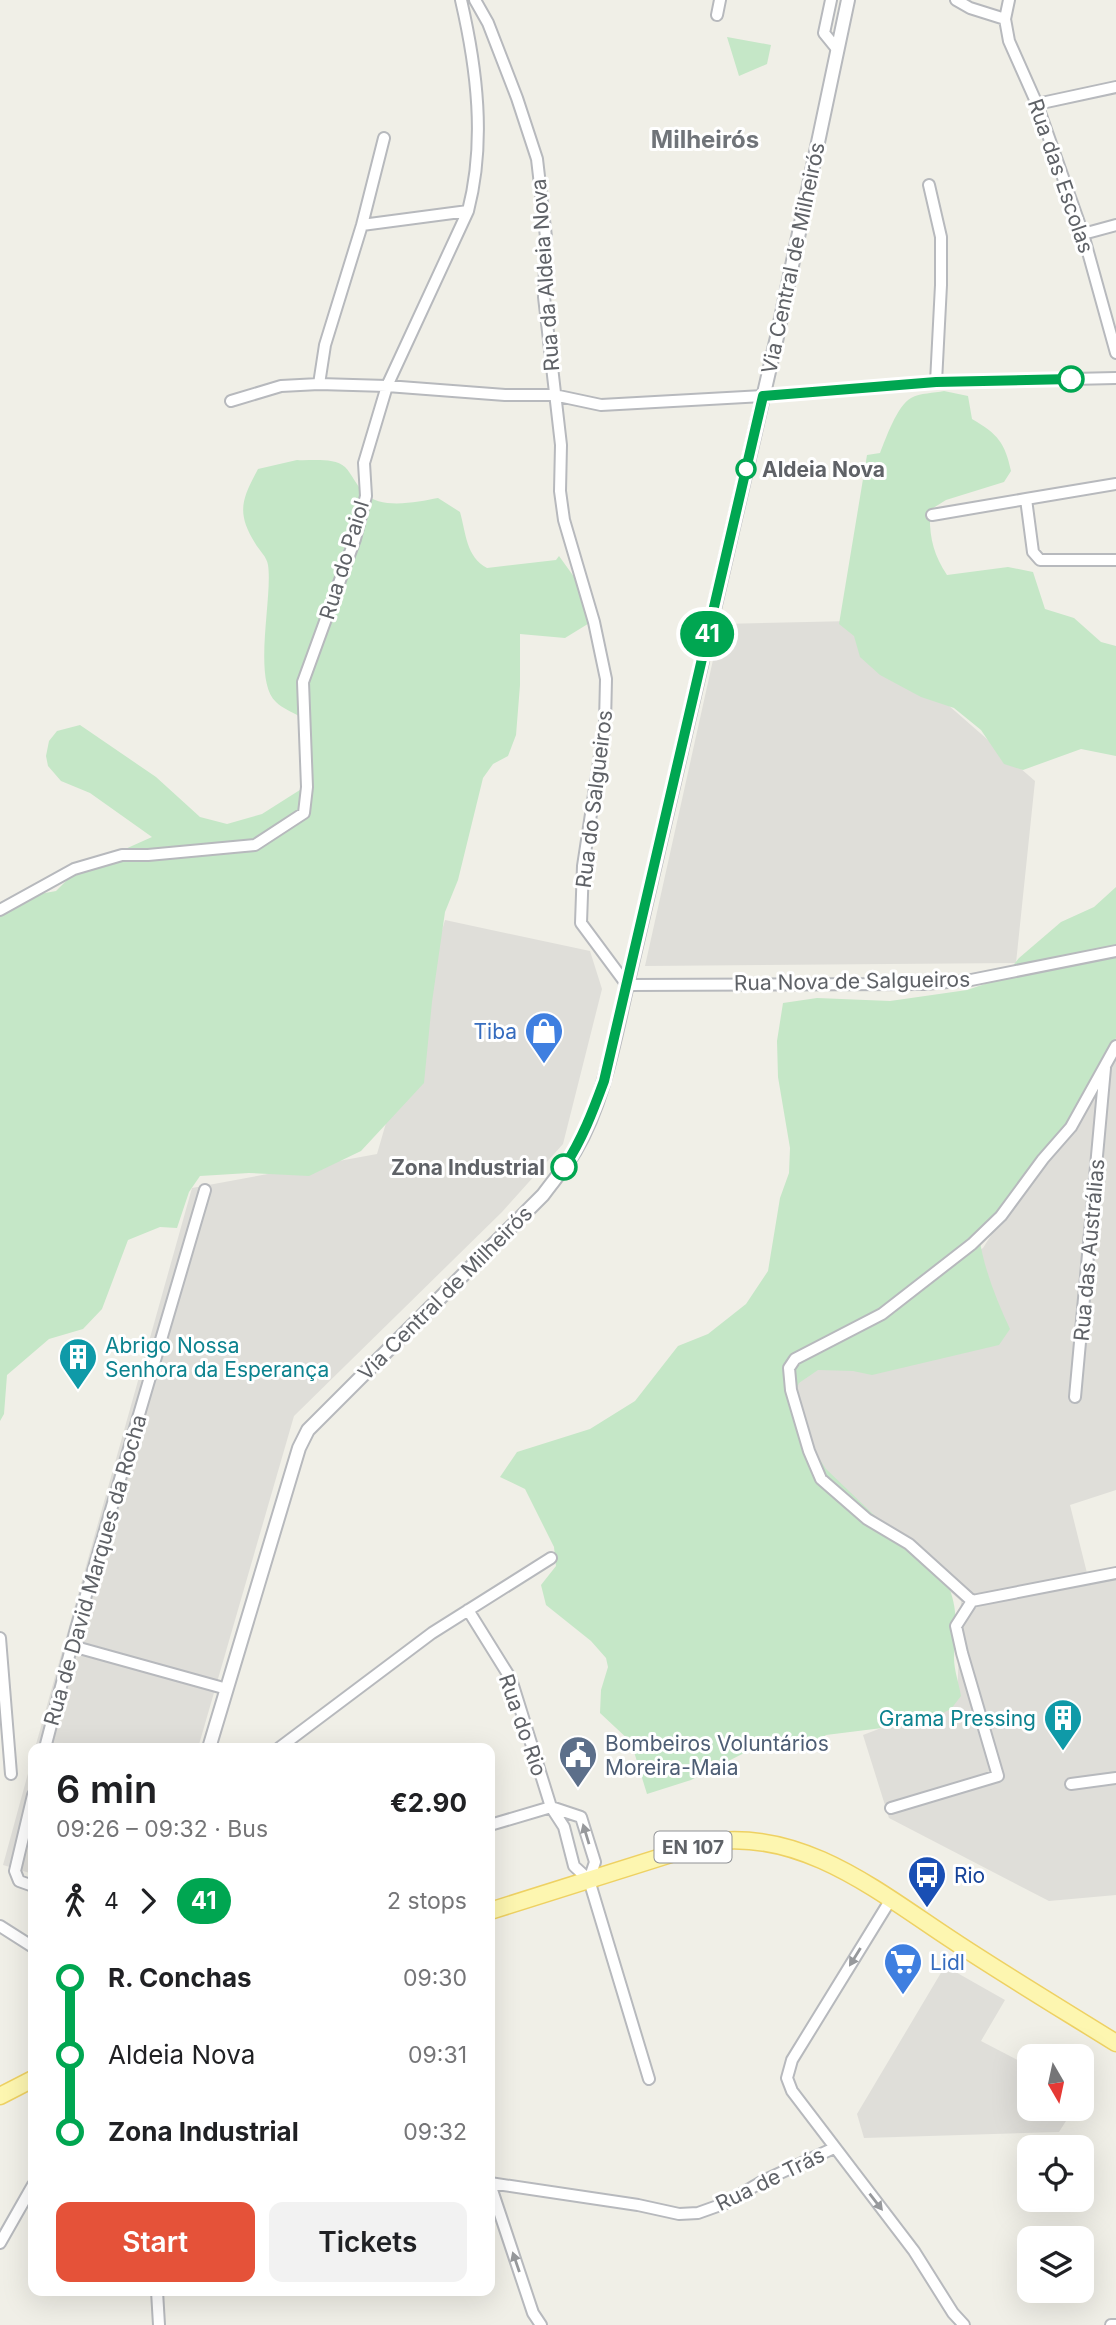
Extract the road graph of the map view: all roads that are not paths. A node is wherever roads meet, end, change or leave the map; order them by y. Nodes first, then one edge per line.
1 (461, 0) edge
2 (475, 0) edge
3 (720, 0) edge
4 (831, 0) edge
5 (848, 0) edge
6 (956, 0) edge
7 (1009, 0) edge
8 (717, 15) dead end
9 (1005, 19) junction
10 (837, 49) junction
11 (1116, 87) edge
12 (1037, 104) junction
13 (384, 138) dead end
14 (929, 185) dead end
15 (468, 211) junction
16 (362, 225) junction
17 (1116, 225) edge
18 (1083, 234) junction
19 (1116, 353) edge
20 (1116, 378) edge
21 (936, 382) junction
22 (319, 384) junction
23 (387, 386) junction
24 (554, 395) junction
25 (763, 396) junction
26 (231, 401) dead end
27 (1116, 484) edge
28 (1026, 499) junction
29 (932, 515) dead end
30 (1116, 560) edge
31 (0, 910) edge
32 (1116, 951) edge
33 (627, 985) junction
34 (1116, 1046) edge
35 (1106, 1061) junction
36 (205, 1190) dead end
37 (1075, 1397) dead end
38 (551, 1558) dead end
39 (1116, 1573) edge
40 (972, 1601) junction
41 (468, 1610) junction
42 (0, 1638) edge
43 (72, 1646) junction
44 (2, 1685) edge
45 (228, 1689) junction
46 (46, 1743) edge
47 (211, 1743) edge
48 (285, 1743) edge
49 (11, 1774) dead end
50 (1116, 1778) edge
51 (1070, 1784) dead end
52 (551, 1807) junction
53 (891, 1808) dead end
54 (28, 1816) edge
55 (495, 1824) edge
56 (589, 1880) junction
57 (28, 1884) edge
58 (891, 1899) junction
59 (495, 1909) edge
60 (0, 1926) edge
61 (28, 1944) edge
62 (1116, 2043) edge
63 (649, 2078) dead end
64 (28, 2082) edge
65 (0, 2096) edge
66 (834, 2148) junction
67 (495, 2184) edge
68 (28, 2194) edge
69 (495, 2198) edge
70 (0, 2243) edge
71 (157, 2296) edge
72 (159, 2325) edge
73 (541, 2325) edge
74 (964, 2325) edge

1 - 15 street, Rua do Paiol
2 - 24 street, Rua da Aldeia Nova
3 - 8 street
4 - 10 street
5 - 10 street, Via Central de Milheirós
6 - 9 street
7 - 9 street, Rua das Escolas
9 - 12 street, Rua das Escolas
10 - 25 street, Via Central de Milheirós
11 - 12 street
12 - 18 street, Rua das Escolas
13 - 16 street
14 - 21 street
15 - 16 street
15 - 23 street, Rua do Paiol
16 - 22 street
17 - 18 street
18 - 19 street, Rua das Escolas
20 - 21 street
21 - 25 street
22 - 23 street
22 - 26 street
23 - 24 street
23 - 31 street, Rua do Paiol
24 - 25 street
24 - 33 street, Rua do Salgueiros
25 - 33 street, Via Central de Milheirós
27 - 28 street
28 - 29 street
28 - 30 street
32 - 33 street, Rua Nova de Salgueiros
33 - 45 street, Via Central de Milheirós
34 - 35 street
35 - 37 street, Rua das Austrálias
35 - 40 street
36 - 43 street, Rua de David Marques da Rocha
38 - 41 street
39 - 40 street
40 - 53 street
41 - 48 street
41 - 52 street, Rua do Rio
42 - 44 street
43 - 45 street
43 - 46 street, Rua de David Marques da Rocha
44 - 49 street
45 - 47 street, Via Central de Milheirós
50 - 51 street
52 - 55 street
52 - 56 street, Rua do Rio
56 -> 52 street, Rua do Rio
54 - 57 street
56 - 58 main road, EN 107
56 - 59 main road, EN 107
56 - 63 street, Rua do Rio
58 - 62 main road, EN 107
58 -> 66 street
60 - 61 street
64 - 65 main road
66 - 67 street, Rua de Trás
66 -> 74 street, Rua de Trás
68 - 70 street
73 -> 69 street
71 - 72 street

